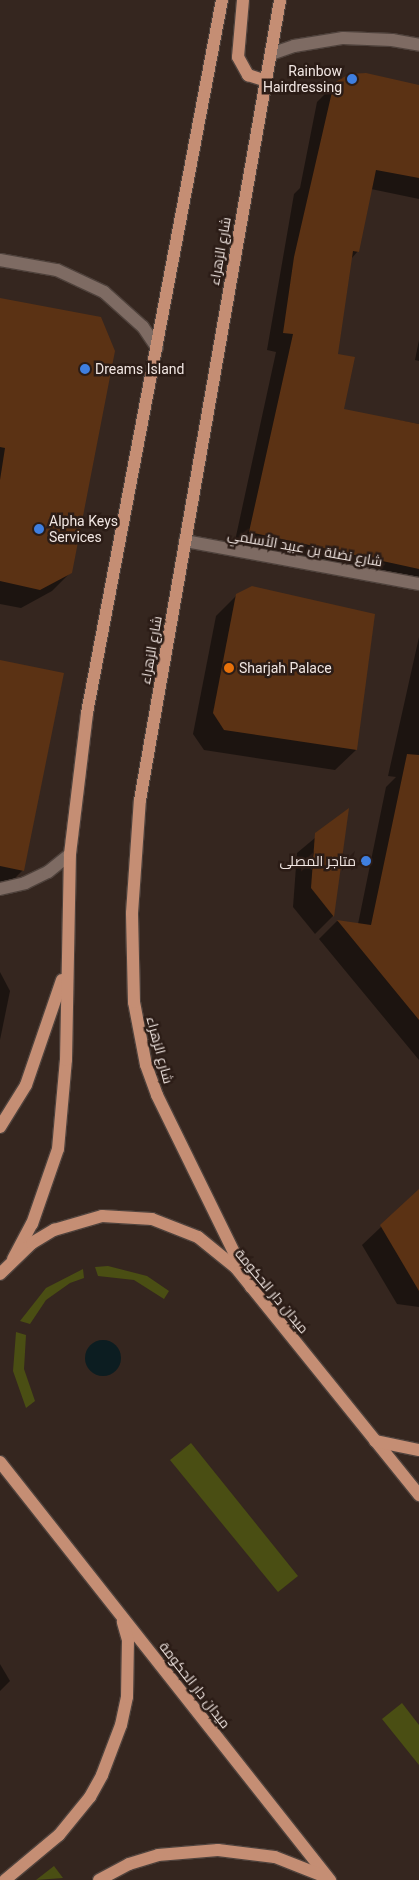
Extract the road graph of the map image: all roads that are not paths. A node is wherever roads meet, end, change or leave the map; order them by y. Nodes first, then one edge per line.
1 (222, 0) edge
2 (243, 0) edge
3 (280, 0) edge
4 (419, 45) edge
5 (271, 54) junction
6 (266, 81) junction
7 (0, 260) edge
8 (157, 348) junction
9 (185, 541) junction
10 (419, 584) edge
11 (70, 854) junction
12 (0, 889) edge
13 (65, 971) junction
14 (0, 1127) edge
15 (5, 1267) edge
16 (251, 1287) junction
17 (375, 1441) junction
18 (419, 1450) edge
19 (0, 1462) edge
20 (419, 1495) edge
21 (121, 1615) junction
22 (329, 1879) edge
23 (5, 1880) edge
24 (98, 1880) edge

1 - 8 main road
2 - 6 main road
3 - 5 main road, شارع الزهراء
4 - 5 street
5 - 6 main road, شارع الزهراء
6 - 9 main road, شارع الزهراء
7 - 8 street
8 - 11 main road
9 - 10 street, شارع نضلة بن عبيد الأسلمي
9 - 16 main road, شارع الزهراء
11 - 12 street
11 - 13 main road
13 - 14 main road
13 - 15 main road
15 - 16 main road, ميدان دار الحكومة
16 - 17 main road, ميدان دار الحكومة
17 - 18 main road
17 - 20 main road, ميدان دار الحكومة
19 - 21 main road, ميدان دار الحكومة
21 - 22 main road, ميدان دار الحكومة
21 - 23 main road
22 - 24 main road

